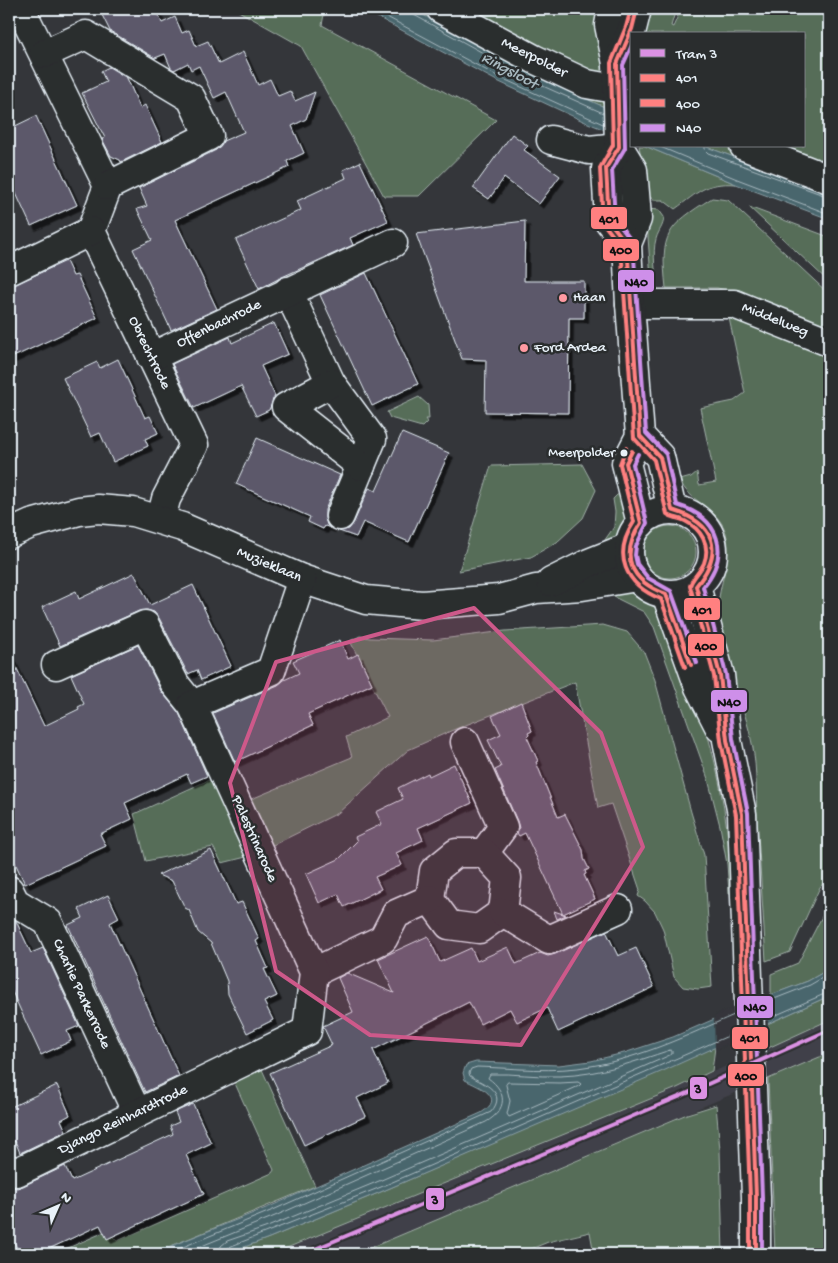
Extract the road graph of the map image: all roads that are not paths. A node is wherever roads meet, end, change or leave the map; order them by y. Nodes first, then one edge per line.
1 (21, 9) edge
2 (442, 9) edge
3 (612, 9) edge
4 (637, 9) edge
5 (631, 32) edge
6 (630, 39) edge
7 (44, 54) junction
8 (622, 81) edge
9 (618, 135) junction
10 (551, 140) dead end
11 (749, 148) edge
12 (829, 179) edge
13 (108, 186) junction
14 (91, 231) junction
15 (393, 243) dead end
16 (9, 271) edge
17 (288, 291) junction
18 (630, 304) junction
19 (829, 342) edge
20 (150, 357) junction
21 (331, 383) junction
22 (640, 436) junction
23 (361, 466) junction
24 (672, 510) junction
25 (340, 516) dead end
26 (160, 520) junction
27 (641, 523) junction
28 (9, 534) edge
29 (629, 547) junction
30 (637, 577) junction
31 (302, 579) junction
32 (696, 586) junction
33 (536, 589) junction
34 (666, 594) junction
35 (56, 665) dead end
36 (192, 706) junction
37 (727, 740) junction
38 (465, 742) dead end
39 (484, 853) junction
40 (9, 890) edge
41 (430, 899) junction
42 (618, 909) dead end
43 (502, 912) junction
44 (314, 972) junction
45 (137, 1113) junction
46 (9, 1169) edge
47 (756, 1254) edge

1 - 7 street
2 - 8 street, Meerpolder
3 - 8 street
4 - 5 street
6 - 8 street
7 - 13 street
7 - 13 street
8 - 9 street
9 - 10 street
9 - 18 street
11 - 12 street
13 - 14 street
14 - 16 street
14 - 20 street, Obrechtrode
15 - 17 street, Offenbachrode
17 - 20 street, Offenbachrode
17 - 21 street
18 - 19 street, Middelweg
18 - 22 street
20 - 26 street, Obrechtrode
21 - 23 street
21 - 23 street
22 - 24 street
22 - 27 street
23 - 25 street
24 - 27 street
24 - 32 street
26 - 28 street, Muzieklaan
26 - 31 street, Muzieklaan
27 - 29 street
29 - 30 street
29 - 33 street, Muzieklaan
30 - 33 street, Muzieklaan
30 - 34 street
31 - 33 street, Muzieklaan
31 - 36 street
32 - 34 street
32 - 37 street
34 - 37 street
35 - 36 street, Palestrinarode
36 - 44 street, Palestrinarode
37 - 47 street
38 - 39 street
39 - 41 street
39 - 43 street
40 - 45 street, Charlie Parkerrode
41 - 43 street
41 - 44 street
42 - 43 street
44 - 45 street, Django Reinhardtrode
45 - 46 street, Django Reinhardtrode

